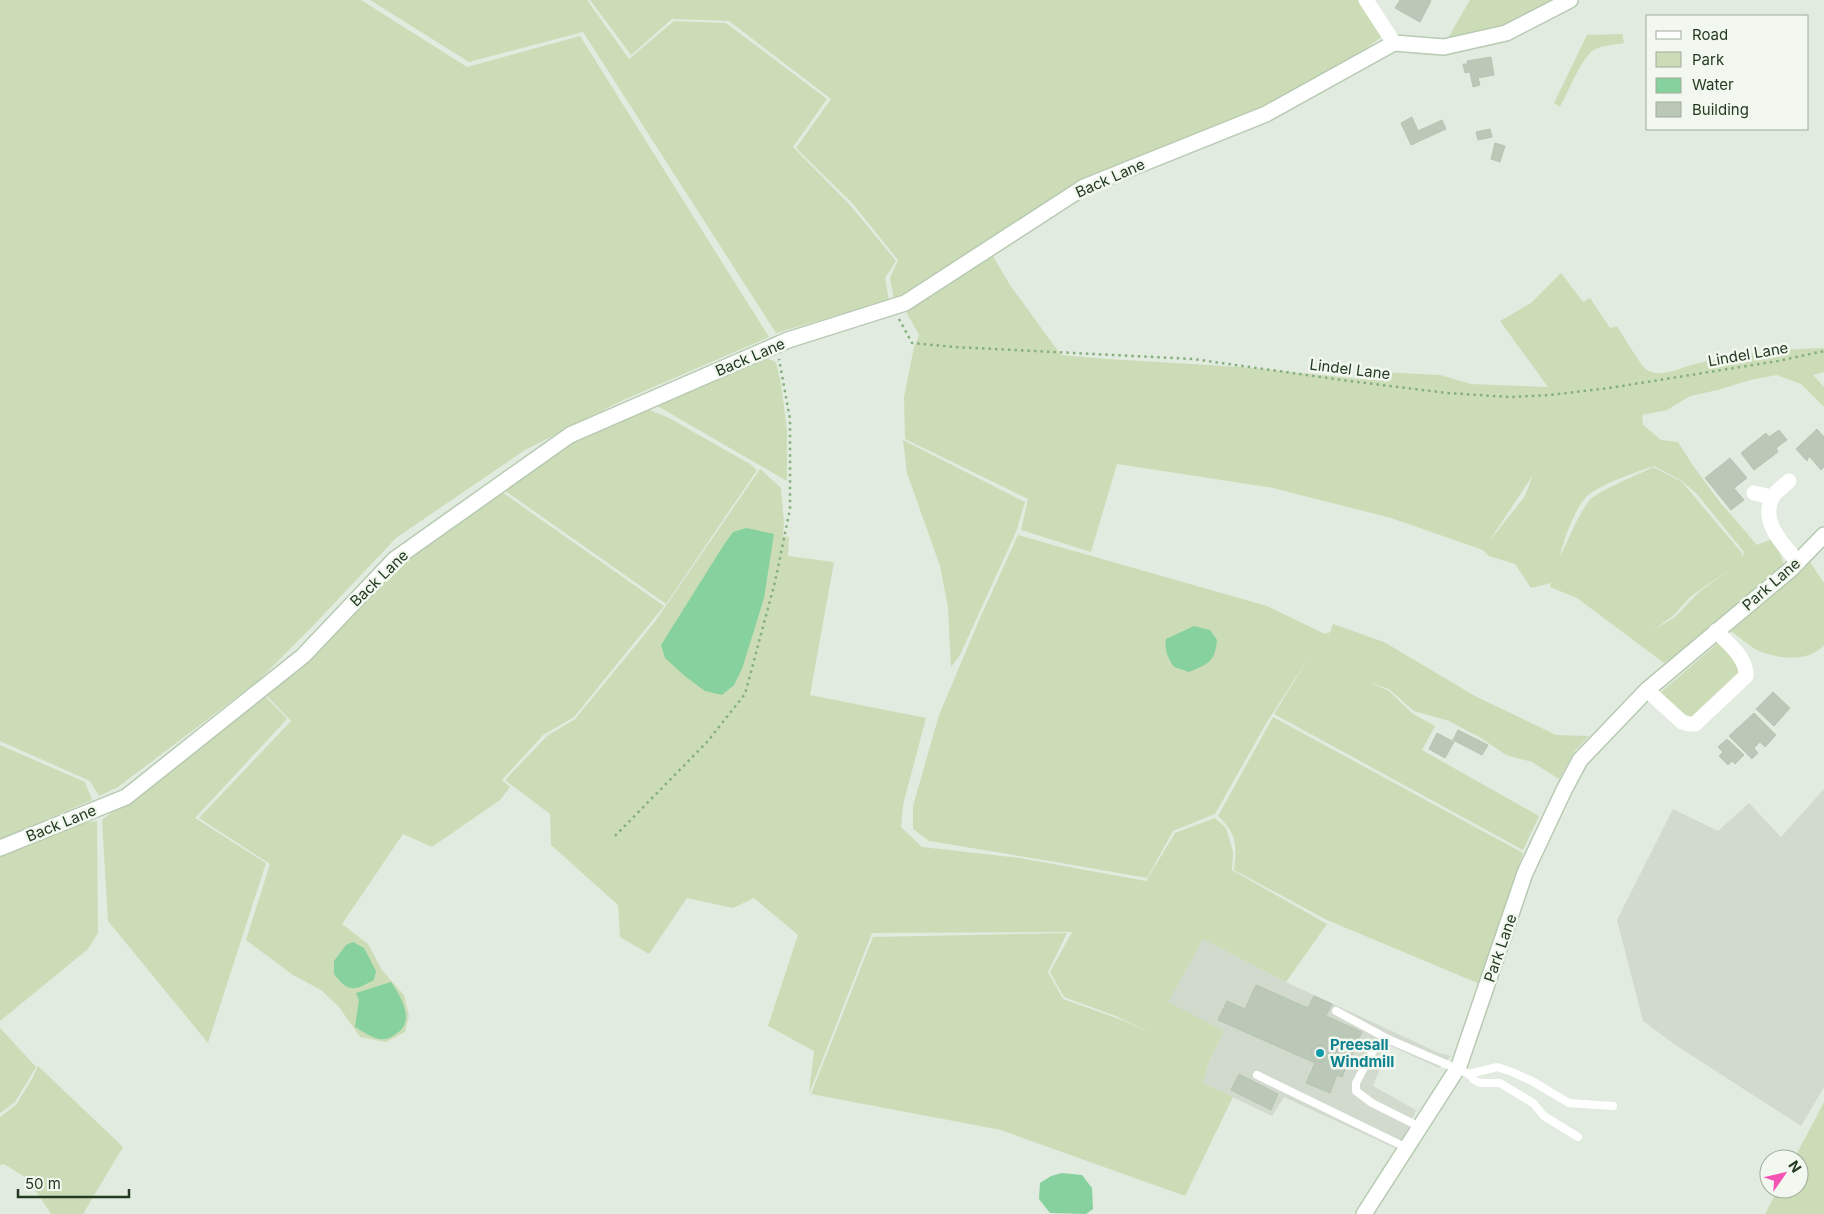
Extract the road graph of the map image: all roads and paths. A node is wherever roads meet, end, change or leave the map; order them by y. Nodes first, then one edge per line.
1 (1366, 0) edge
2 (1570, 0) edge
3 (1394, 43) junction
4 (893, 306) junction
5 (776, 345) junction
6 (1824, 351) edge
7 (1789, 481) dead end
8 (1754, 493) dead end
9 (1772, 497) junction
10 (1824, 535) edge
11 (1798, 562) junction
12 (1716, 631) junction
13 (1647, 690) junction
14 (615, 836) dead end
15 (0, 848) edge
16 (1336, 1011) dead end
17 (1390, 1040) junction
18 (1463, 1072) junction
19 (1257, 1075) dead end
20 (1613, 1106) dead end
21 (1420, 1127) junction
22 (1578, 1137) dead end
23 (1407, 1148) junction
24 (1364, 1214) edge

1 - 3 street
2 - 3 street
3 - 4 street, Back Lane
4 - 5 street, Back Lane
4 - 6 path, Lindel Lane
5 - 14 path
5 - 15 street, Back Lane
7 - 9 street
8 - 9 street
9 - 11 street
10 - 11 street, Park Lane
11 - 12 street, Park Lane
12 - 13 street, Park Lane
12 - 13 street
13 - 18 street, Park Lane
16 - 17 lane
17 - 18 lane
17 - 21 lane
18 - 20 lane
18 - 21 street, Park Lane
18 - 22 lane
19 - 23 lane
21 - 23 street, Park Lane
23 - 24 street, Park Lane

